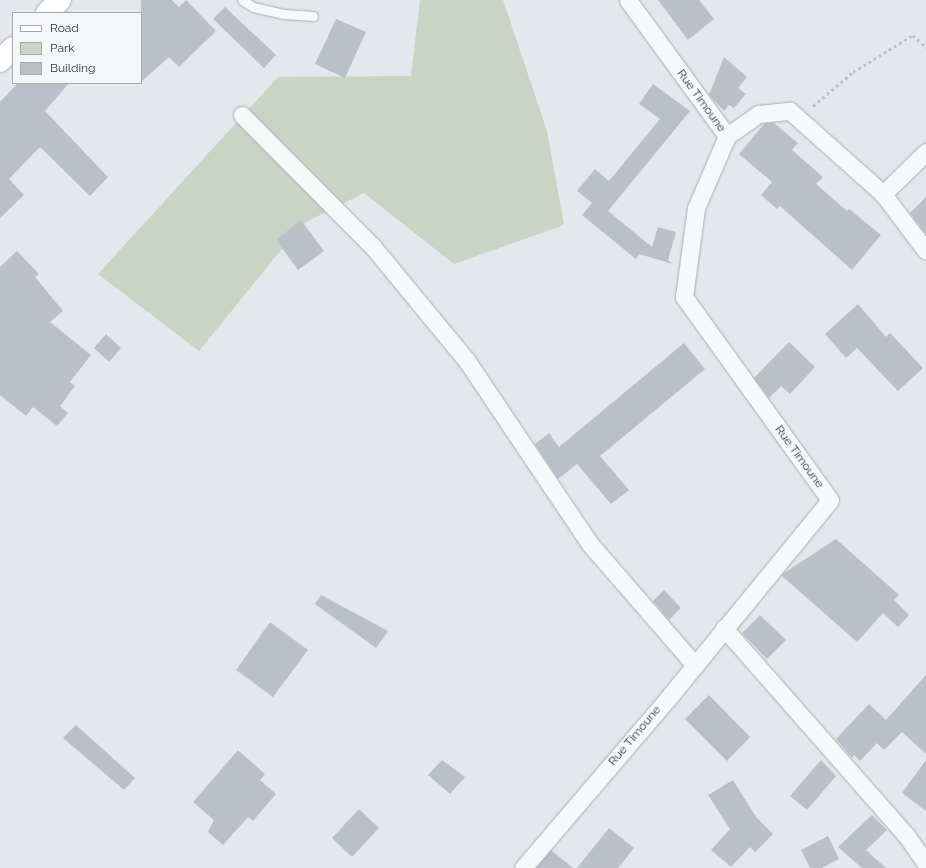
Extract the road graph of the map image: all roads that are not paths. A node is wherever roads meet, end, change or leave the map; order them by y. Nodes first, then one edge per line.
1 (43, 0) edge
2 (60, 0) edge
3 (242, 0) edge
4 (628, 0) edge
5 (43, 12) edge
6 (48, 12) edge
7 (313, 16) dead end
8 (12, 49) edge
9 (0, 61) edge
10 (242, 115) dead end
11 (726, 136) junction
12 (926, 152) edge
13 (883, 194) junction
14 (926, 251) edge
15 (724, 628) junction
16 (694, 664) junction
17 (926, 864) edge
18 (523, 868) edge

1 - 5 street
2 - 6 main road
3 - 7 lane
4 - 11 street, Rue Timoune
8 - 9 main road
10 - 16 street
11 - 13 street
11 - 15 street, Rue Timoune
12 - 13 street
13 - 14 street
15 - 16 street, Rue Timoune
15 - 17 street
16 - 18 street, Rue Timoune

